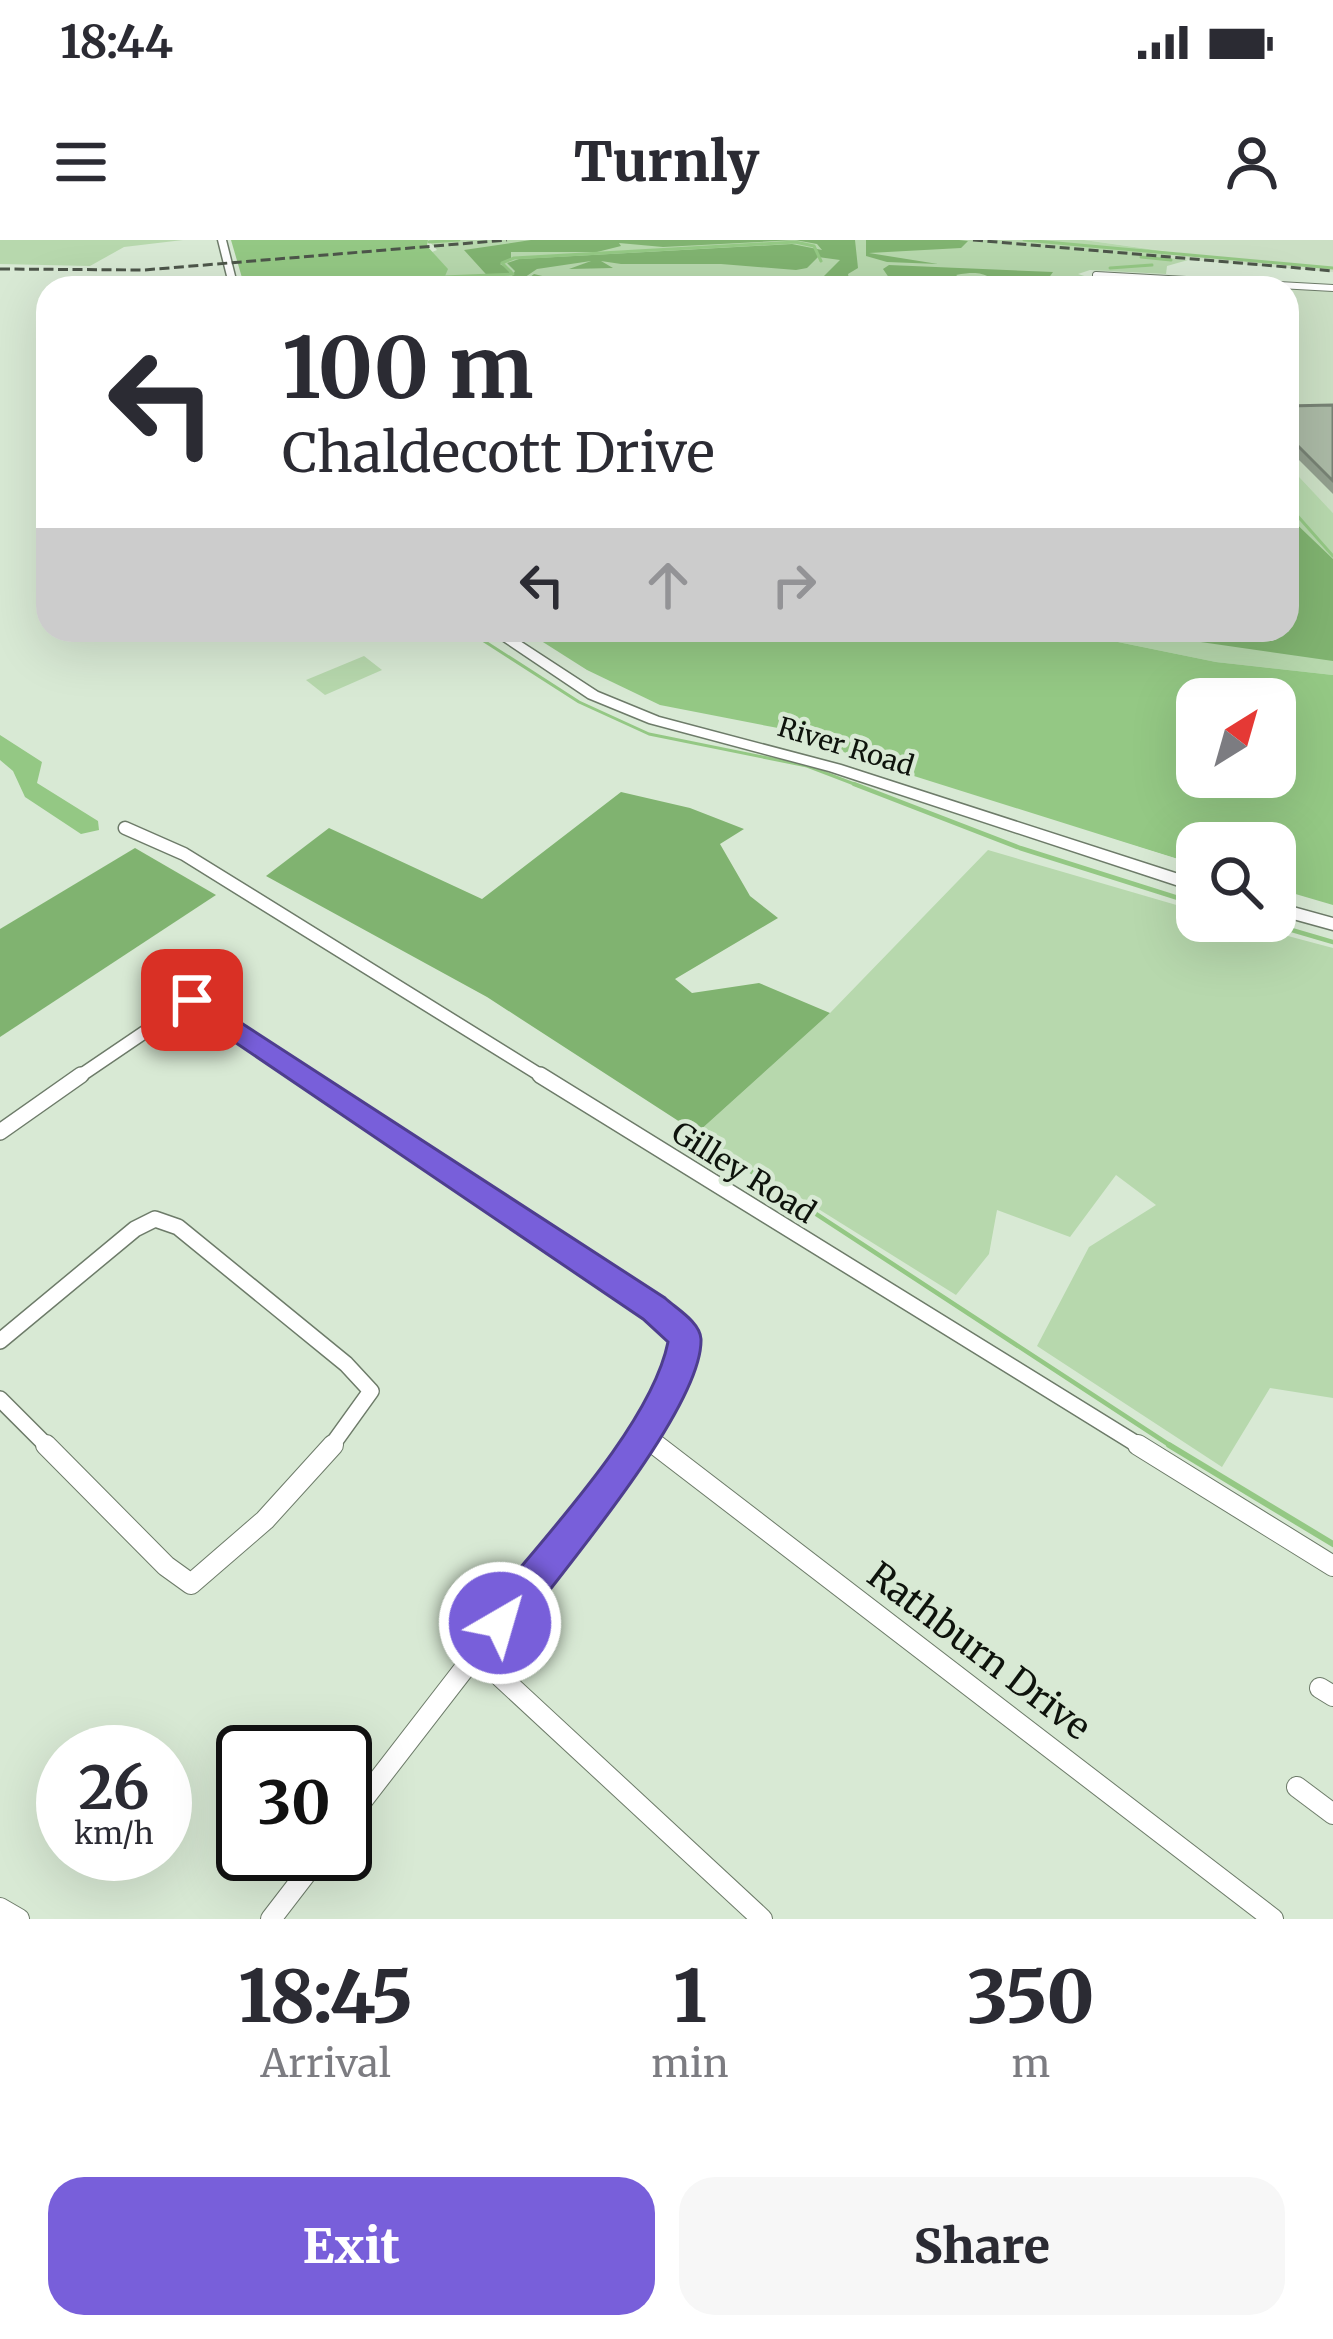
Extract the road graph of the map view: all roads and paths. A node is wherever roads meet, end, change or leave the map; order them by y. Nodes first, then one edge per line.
1 (222, 240) edge
2 (1096, 275) dead end
3 (231, 276) edge
4 (1114, 276) edge
5 (1299, 286) edge
6 (1333, 288) edge
7 (513, 642) edge
8 (125, 828) dead end
9 (1176, 879) edge
10 (1296, 914) edge
11 (1333, 924) edge
12 (0, 1132) edge
13 (0, 1341) edge
14 (0, 1399) edge
15 (644, 1436) junction
16 (1333, 1566) edge
17 (476, 1654) junction
18 (1297, 1787) dead end
19 (372, 1788) edge
20 (1333, 1814) edge
21 (300, 1881) edge
22 (0, 1908) edge
23 (19, 1919) edge
24 (271, 1919) edge
25 (761, 1919) edge
26 (1274, 1919) edge

1 - 3 street
2 - 4 street
5 - 6 street
7 - 9 street, River Road
8 - 16 street, Gilley Road
10 - 11 street
12 - 15 street
13 - 14 street
15 - 17 street
15 - 26 street, Rathburn Drive
17 - 19 street
17 - 25 street
18 - 20 street
21 - 24 street
22 - 23 street

